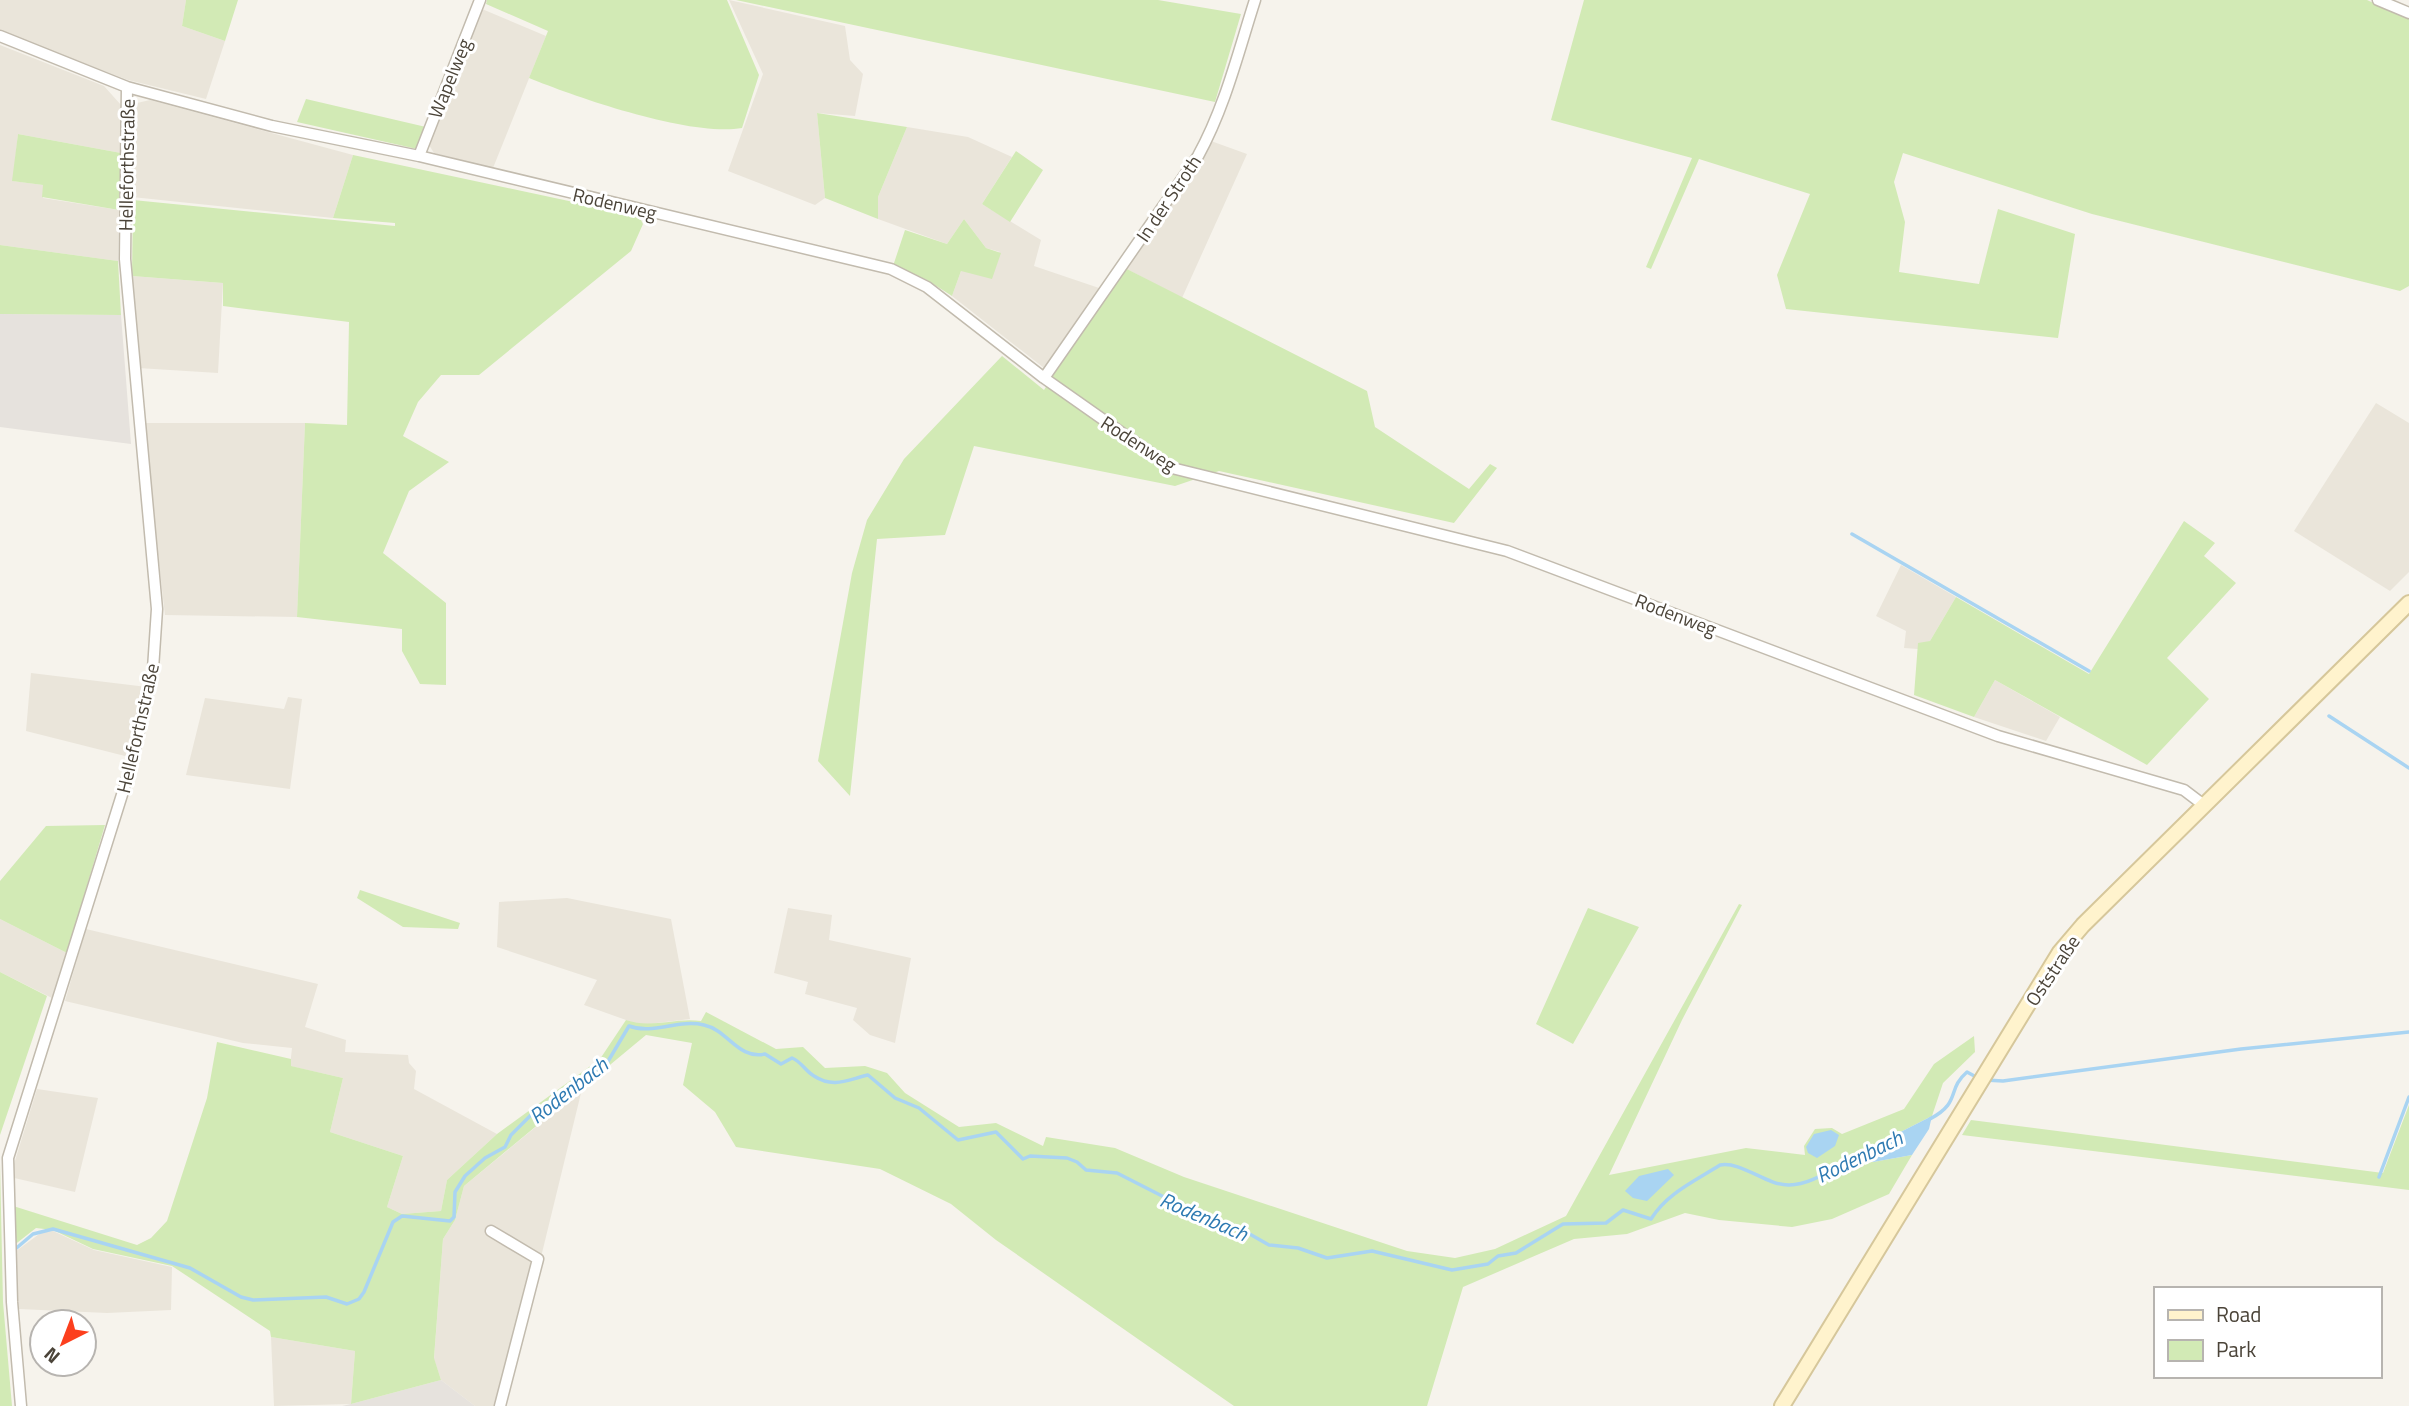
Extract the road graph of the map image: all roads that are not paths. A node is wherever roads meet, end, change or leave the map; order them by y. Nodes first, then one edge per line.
1 (480, 0) edge
2 (1255, 0) edge
3 (2378, 0) edge
4 (2409, 13) edge
5 (0, 36) edge
6 (127, 87) junction
7 (419, 156) junction
8 (1044, 378) junction
9 (2409, 603) edge
10 (2205, 806) junction
11 (491, 1231) dead end
12 (21, 1406) edge
13 (500, 1406) edge
14 (1782, 1406) edge

1 - 7 street, Wapelweg
2 - 8 street, In der Stroth
3 - 4 street
5 - 6 street, Helleforthstraße
6 - 7 street, Rodenweg
6 - 12 street, Helleforthstraße
7 - 8 street, Rodenweg
8 - 10 street, Rodenweg
9 - 10 main road, Oststraße
10 - 14 main road, Oststraße
11 - 13 street

